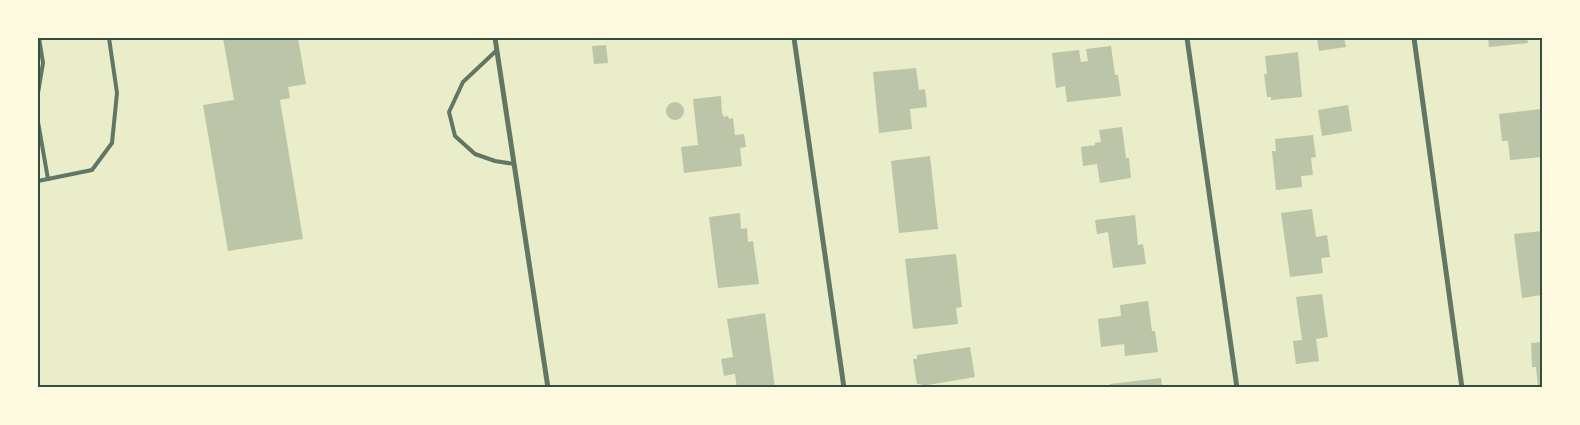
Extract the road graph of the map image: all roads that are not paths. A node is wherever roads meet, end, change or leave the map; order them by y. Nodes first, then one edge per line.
1 (39, 38) edge
2 (109, 38) edge
3 (495, 38) edge
4 (794, 38) edge
5 (1187, 38) edge
6 (1414, 38) edge
7 (497, 50) junction
8 (38, 93) edge
9 (38, 122) edge
10 (514, 164) junction
11 (48, 179) junction
12 (38, 181) edge
13 (548, 388) edge
14 (844, 388) edge
15 (1237, 388) edge
16 (1462, 388) edge

1 - 8 lane
2 - 11 lane
3 - 7 street
4 - 14 street
5 - 15 street
6 - 16 street
7 - 10 street
7 - 10 lane
9 - 11 lane
10 - 13 street
11 - 12 lane

